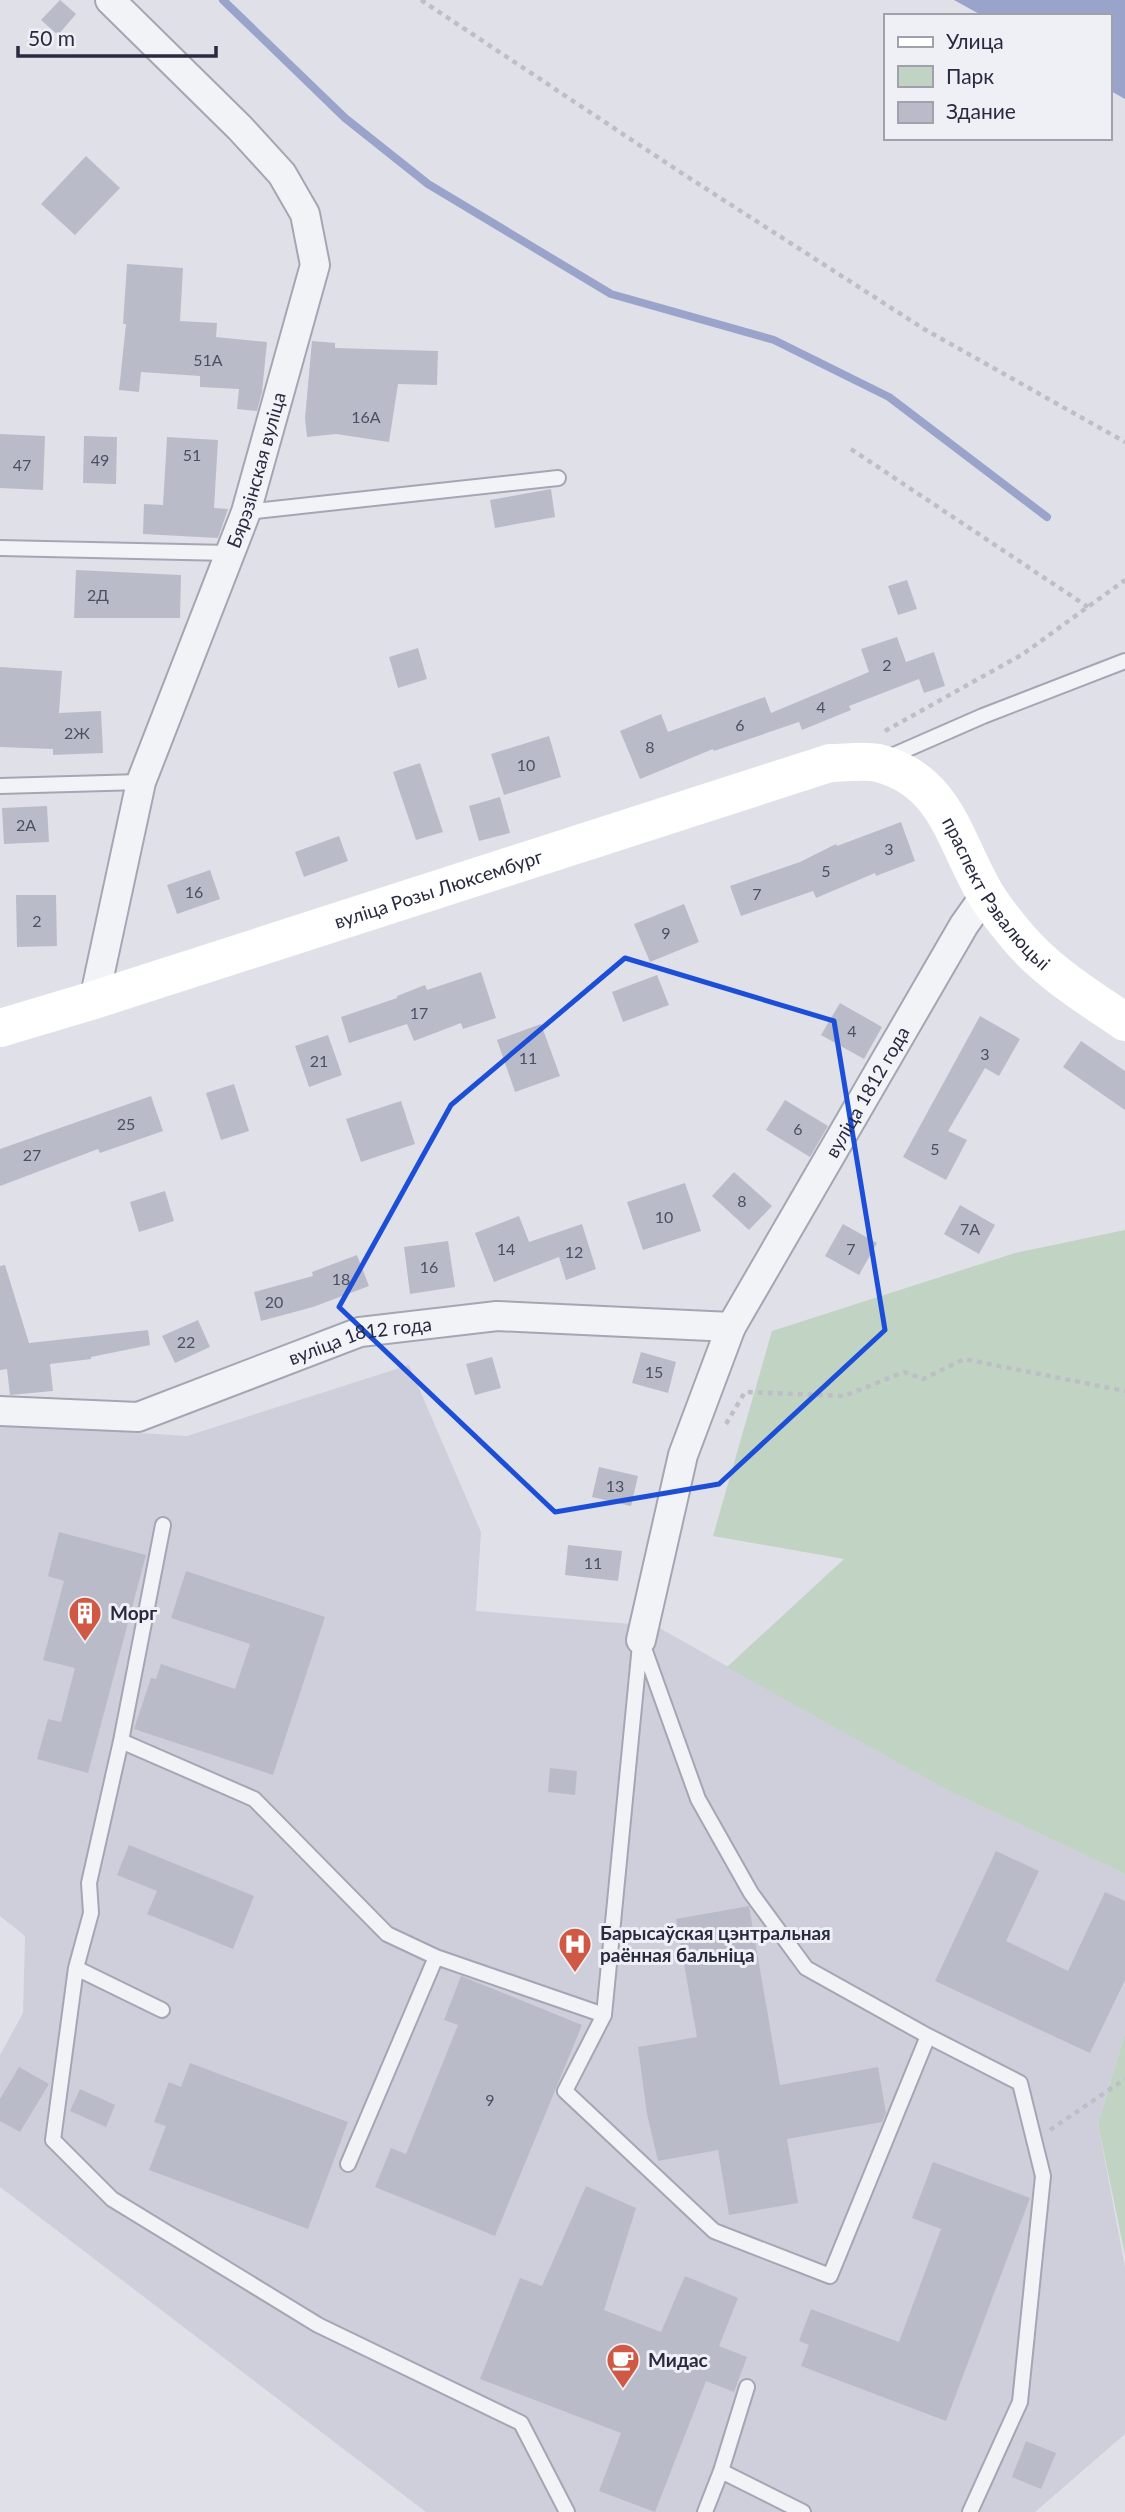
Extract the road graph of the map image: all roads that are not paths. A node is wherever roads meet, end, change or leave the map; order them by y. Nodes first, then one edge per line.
1 (110, 0) edge
2 (558, 478) dead end
3 (246, 512) junction
4 (0, 548) edge
5 (229, 553) junction
6 (1125, 661) edge
7 (877, 749) junction
8 (141, 782) junction
9 (0, 786) edge
10 (986, 894) junction
11 (94, 1000) junction
12 (1125, 1022) edge
13 (2, 1028) edge
14 (731, 1327) junction
15 (0, 1411) edge
16 (163, 1525) dead end
17 (641, 1640) junction
18 (121, 1741) junction
19 (436, 1957) junction
20 (76, 1968) junction
21 (162, 2010) dead end
22 (604, 2015) junction
23 (928, 2036) junction
24 (348, 2164) dead end
25 (747, 2386) dead end
26 (721, 2471) junction
27 (567, 2512) edge
28 (705, 2512) edge
29 (803, 2512) edge
30 (970, 2512) edge

1 - 3 street, Бярэзінская вуліца
2 - 3 lane
3 - 5 street, Бярэзінская вуліца
4 - 5 lane
5 - 8 street, Бярэзінская вуліца
6 - 7 lane
7 - 10 main road, праспект Рэвалюцыі
7 - 11 main road, вуліца Розы Люксембург
8 - 9 lane
8 - 11 street, Бярэзінская вуліца
10 - 12 main road, праспект Рэвалюцыі
10 - 14 street, вуліца 1812 года
11 - 13 main road, вуліца Розы Люксембург
14 - 15 street, вуліца 1812 года
14 - 17 street, вуліца 1812 года
16 - 18 lane
17 - 22 lane
17 - 23 lane
18 - 19 lane
18 - 20 lane
19 - 22 lane
19 - 24 lane
20 - 21 lane
20 - 27 lane
22 - 23 lane
23 - 30 lane
25 - 26 lane
26 - 28 lane
26 - 29 lane

